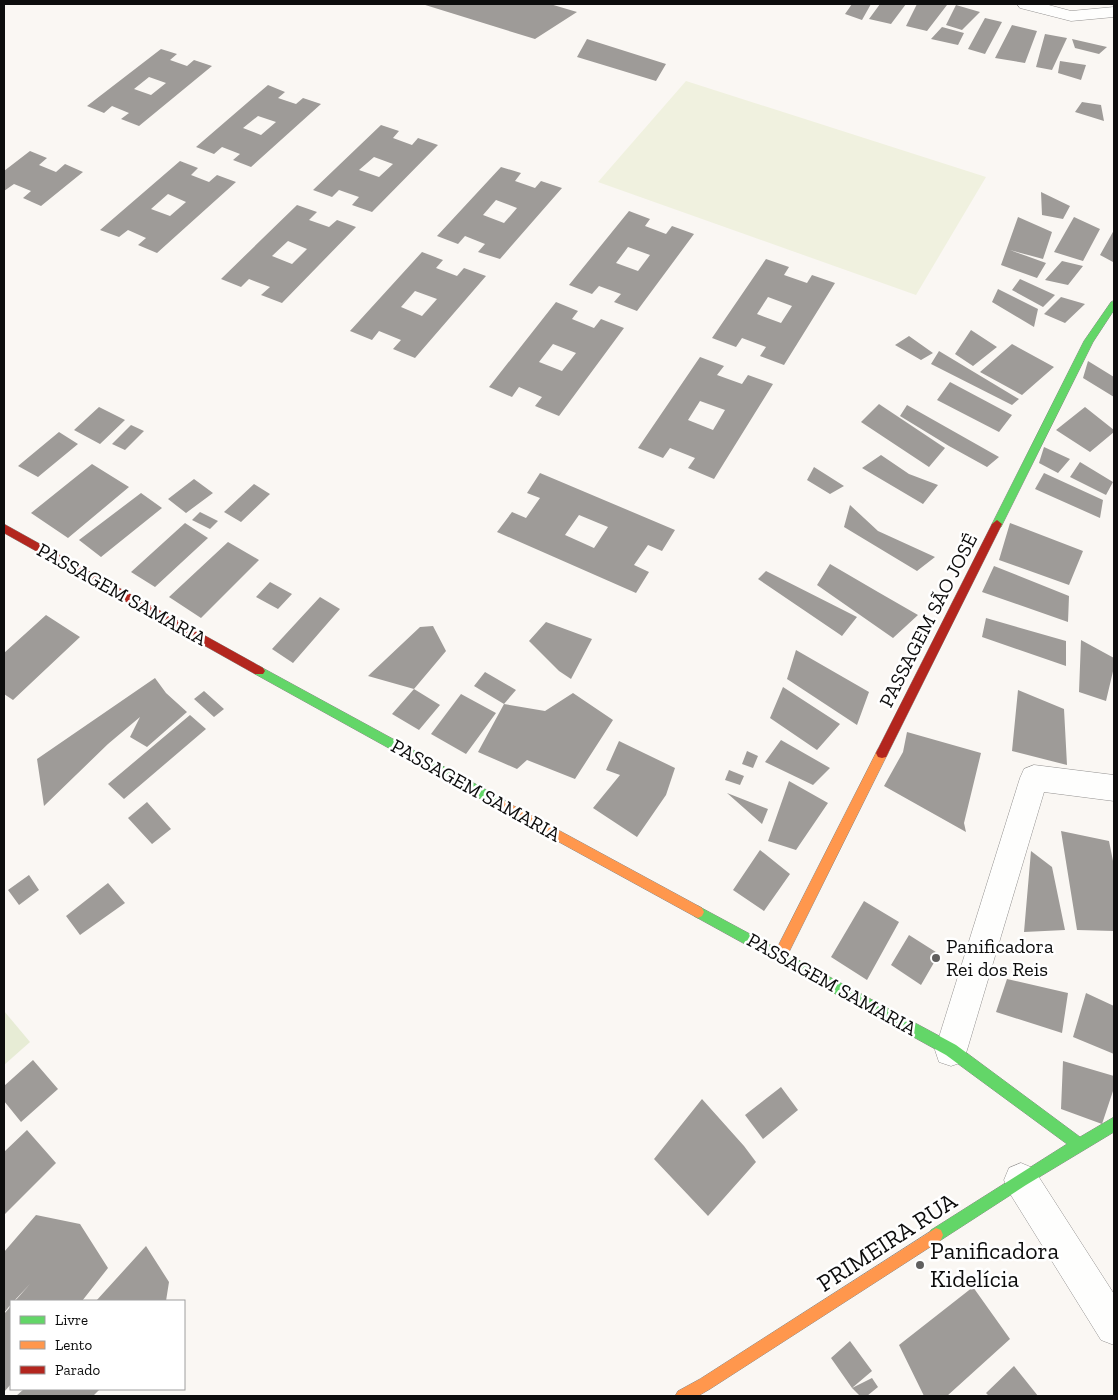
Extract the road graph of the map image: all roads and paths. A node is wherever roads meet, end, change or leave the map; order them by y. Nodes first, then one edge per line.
1 (1026, 4) edge
2 (1114, 12) edge
3 (1114, 304) edge
4 (4, 528) edge
5 (1114, 788) edge
6 (780, 956) junction
7 (951, 1050) junction
8 (1114, 1124) edge
9 (1078, 1144) junction
10 (1021, 1180) junction
11 (1114, 1327) edge
12 (699, 1392) edge

1 - 2 street
3 - 6 street, PASSAGEM SÃO JOSÉ
4 - 6 street, PASSAGEM SAMARIA
5 - 7 street
6 - 7 street, PASSAGEM SAMARIA
7 - 9 street, PASSAGEM SAMARIA
8 - 9 street, PRIMEIRA RUA
9 - 10 street, PRIMEIRA RUA
10 - 11 street
10 - 12 street, PRIMEIRA RUA

